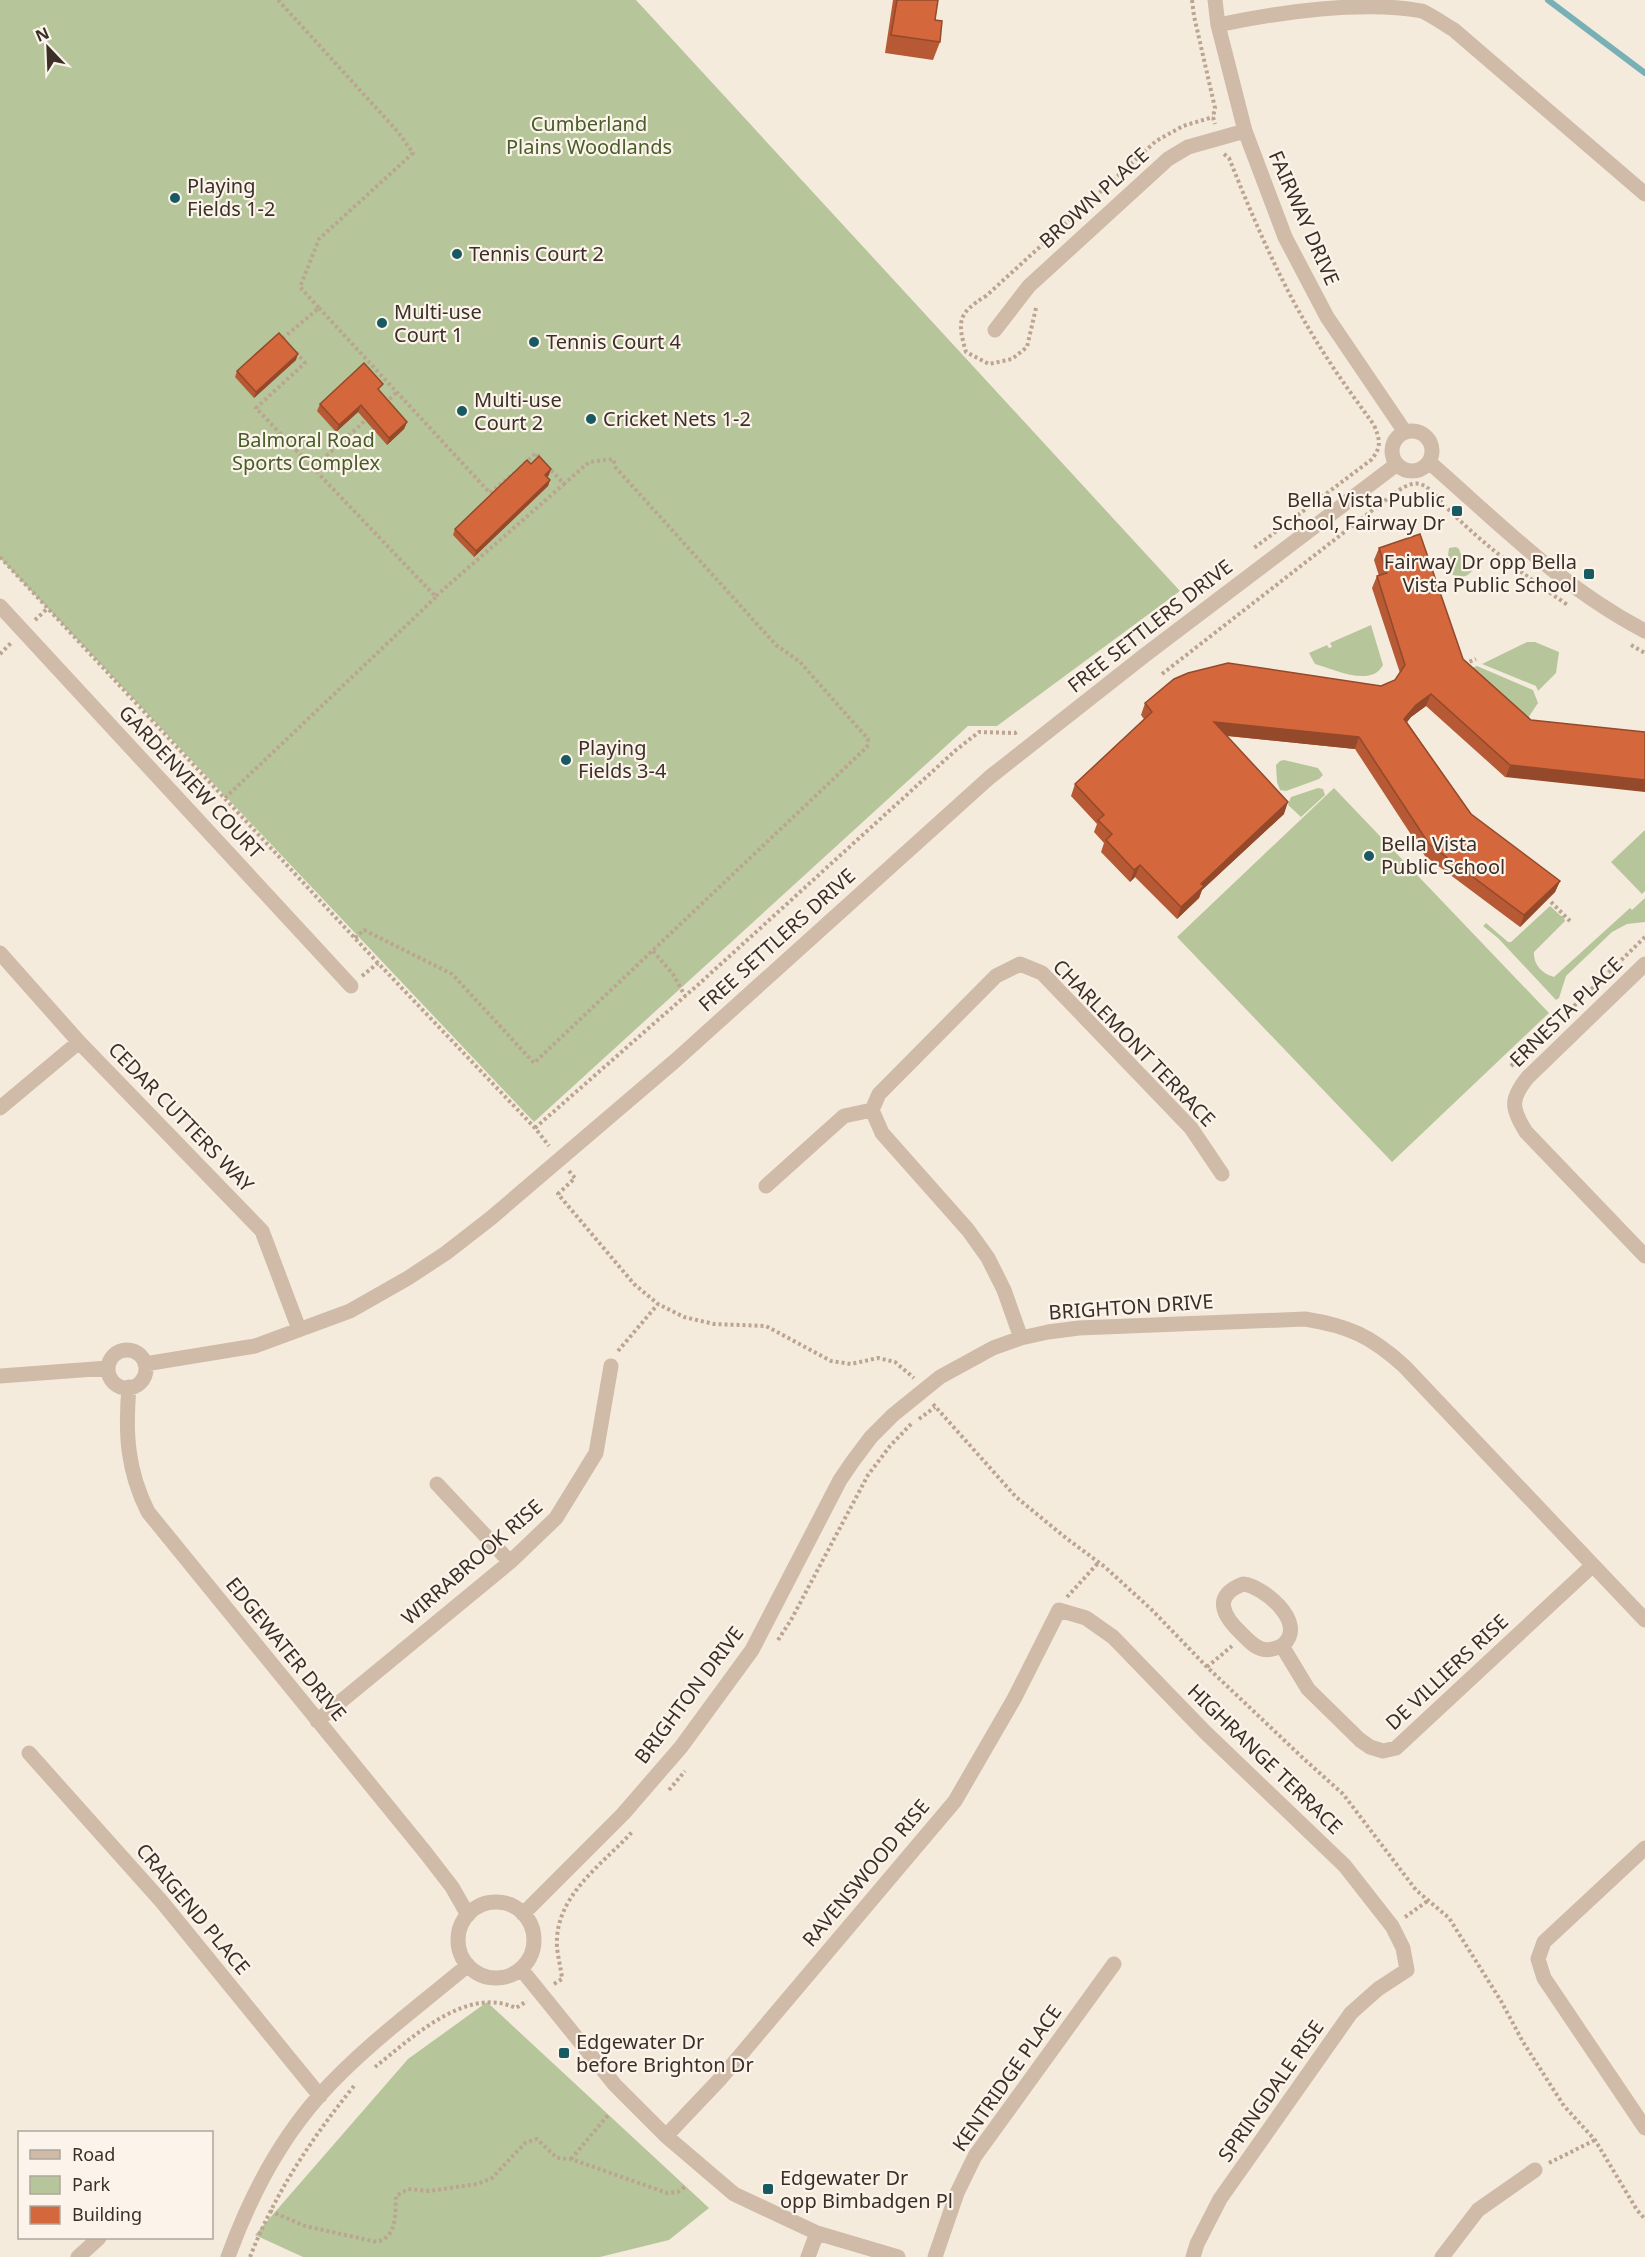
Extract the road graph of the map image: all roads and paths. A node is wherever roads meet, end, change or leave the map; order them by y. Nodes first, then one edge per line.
1 (278, 0) edge
2 (1192, 0) edge
3 (1215, 0) edge
4 (1218, 25) junction
5 (1245, 131) junction
6 (1218, 138) junction
7 (1645, 194) edge
8 (319, 308) junction
9 (995, 330) dead end
10 (397, 392) junction
11 (380, 407) edge
12 (372, 415) edge
13 (1405, 432) junction
14 (1429, 462) junction
15 (1397, 464) junction
16 (313, 468) junction
17 (564, 484) junction
18 (1246, 555) dead end
19 (0, 556) edge
20 (436, 597) junction
21 (0, 606) edge
22 (48, 608) junction
23 (1575, 610) dead end
24 (31, 625) dead end
25 (1645, 631) edge
26 (14, 640) dead end
27 (1628, 643) dead end
28 (0, 654) edge
29 (1645, 654) edge
30 (1476, 659) dead end
31 (1464, 664) edge
32 (1162, 674) dead end
33 (1024, 726) dead end
34 (225, 798) junction
35 (1551, 902) edge
36 (1570, 921) dead end
37 (355, 938) junction
38 (1645, 938) edge
39 (653, 951) junction
40 (0, 953) edge
41 (1645, 964) edge
42 (351, 986) dead end
43 (685, 996) junction
44 (1572, 1008) dead end
45 (79, 1042) junction
46 (1535, 1044) dead end
47 (1511, 1066) dead end
48 (0, 1108) edge
49 (872, 1110) junction
50 (1222, 1174) dead end
51 (575, 1178) dead end
52 (766, 1186) dead end
53 (1645, 1256) edge
54 (658, 1304) junction
55 (299, 1329) junction
56 (1021, 1338) junction
57 (145, 1364) junction
58 (611, 1366) joint
59 (108, 1368) junction
60 (912, 1375) dead end
61 (0, 1376) edge
62 (129, 1388) junction
63 (935, 1407) dead end
64 (438, 1485) dead end
65 (510, 1562) junction
66 (1099, 1562) junction
67 (1593, 1565) junction
68 (1059, 1610) junction
69 (1645, 1620) edge
70 (1236, 1642) dead end
71 (1282, 1646) junction
72 (1207, 1667) junction
73 (318, 1721) junction
74 (30, 1753) dead end
75 (1645, 1848) edge
76 (1429, 1900) junction
77 (523, 1914) junction
78 (468, 1915) junction
79 (1392, 1926) junction
80 (1114, 1964) dead end
81 (468, 1965) junction
82 (521, 1969) junction
83 (1407, 1970) joint
84 (320, 2096) junction
85 (609, 2114) dead end
86 (1645, 2128) edge
87 (666, 2136) junction
88 (1595, 2140) junction
89 (571, 2158) junction
90 (1534, 2170) joint
91 (687, 2186) dead end
92 (270, 2211) dead end
93 (1645, 2219) edge
94 (817, 2232) junction
95 (98, 2239) edge
96 (78, 2257) edge
97 (228, 2257) edge
98 (808, 2257) edge
99 (898, 2257) edge
100 (935, 2257) edge
101 (1193, 2257) edge
102 (1442, 2257) edge

1 - 8 path
2 - 6 path
3 - 4 street, FAIRWAY DRIVE
4 - 5 street, FAIRWAY DRIVE
4 - 7 street
5 - 6 street, BROWN PLACE
5 - 13 street, FAIRWAY DRIVE
6 - 9 street, BROWN PLACE
6 - 18 path
8 - 10 path
8 - 16 path
10 - 11 path
10 - 17 path
12 - 16 path
13 - 14 street
13 - 15 street
14 - 15 street
14 - 25 street
15 - 55 street, FREE SETTLERS DRIVE
16 - 20 path
17 - 20 path
17 - 39 path
19 - 22 path
20 - 34 path
21 - 42 street, GARDENVIEW COURT
22 - 24 path
22 - 34 path
23 - 32 path
26 - 28 path
27 - 29 path
30 - 31 path
33 - 43 path
34 - 37 path
35 - 36 path
37 - 39 path
37 - 43 path
38 - 44 path
39 - 43 path
40 - 45 street, CEDAR CUTTERS WAY
41 - 53 street, ERNESTA PLACE
45 - 48 street
45 - 55 street, CEDAR CUTTERS WAY
46 - 47 path
49 - 50 street, CHARLEMONT TERRACE
49 - 52 street
49 - 56 street
51 - 54 path
54 - 58 path
54 - 60 path
55 - 57 street, FREE SETTLERS DRIVE
56 - 67 street, BRIGHTON DRIVE
56 - 77 street, BRIGHTON DRIVE
57 - 59 street
57 - 62 street
58 - 65 street, WIRRABROOK RISE
59 - 61 street
59 - 62 street
62 - 73 street, EDGEWATER DRIVE
63 - 66 path
64 - 65 street
65 - 73 street, WIRRABROOK RISE
66 - 68 path
66 - 72 path
67 - 69 street, BRIGHTON DRIVE
67 - 71 street, DE VILLIERS RISE
68 - 79 street, HIGHRANGE TERRACE
68 - 87 street, RAVENSWOOD RISE
70 - 72 path
71 - 71 street
72 - 76 path
73 - 78 street, EDGEWATER DRIVE
74 - 84 street, CRAIGEND PLACE
75 - 86 street
76 - 79 path
76 - 88 path
77 - 78 street
77 - 82 street
78 - 81 street
79 - 83 street, HIGHRANGE TERRACE
80 - 100 street, KENTRIDGE PLACE
81 - 82 street
81 - 84 street
82 - 87 street
83 - 101 street, SPRINGDALE RISE
84 - 97 street
85 - 89 path
87 - 94 street
88 - 90 path
88 - 93 path
89 - 91 path
89 - 92 path
90 - 102 street
94 - 98 street
94 - 99 street
95 - 96 street

